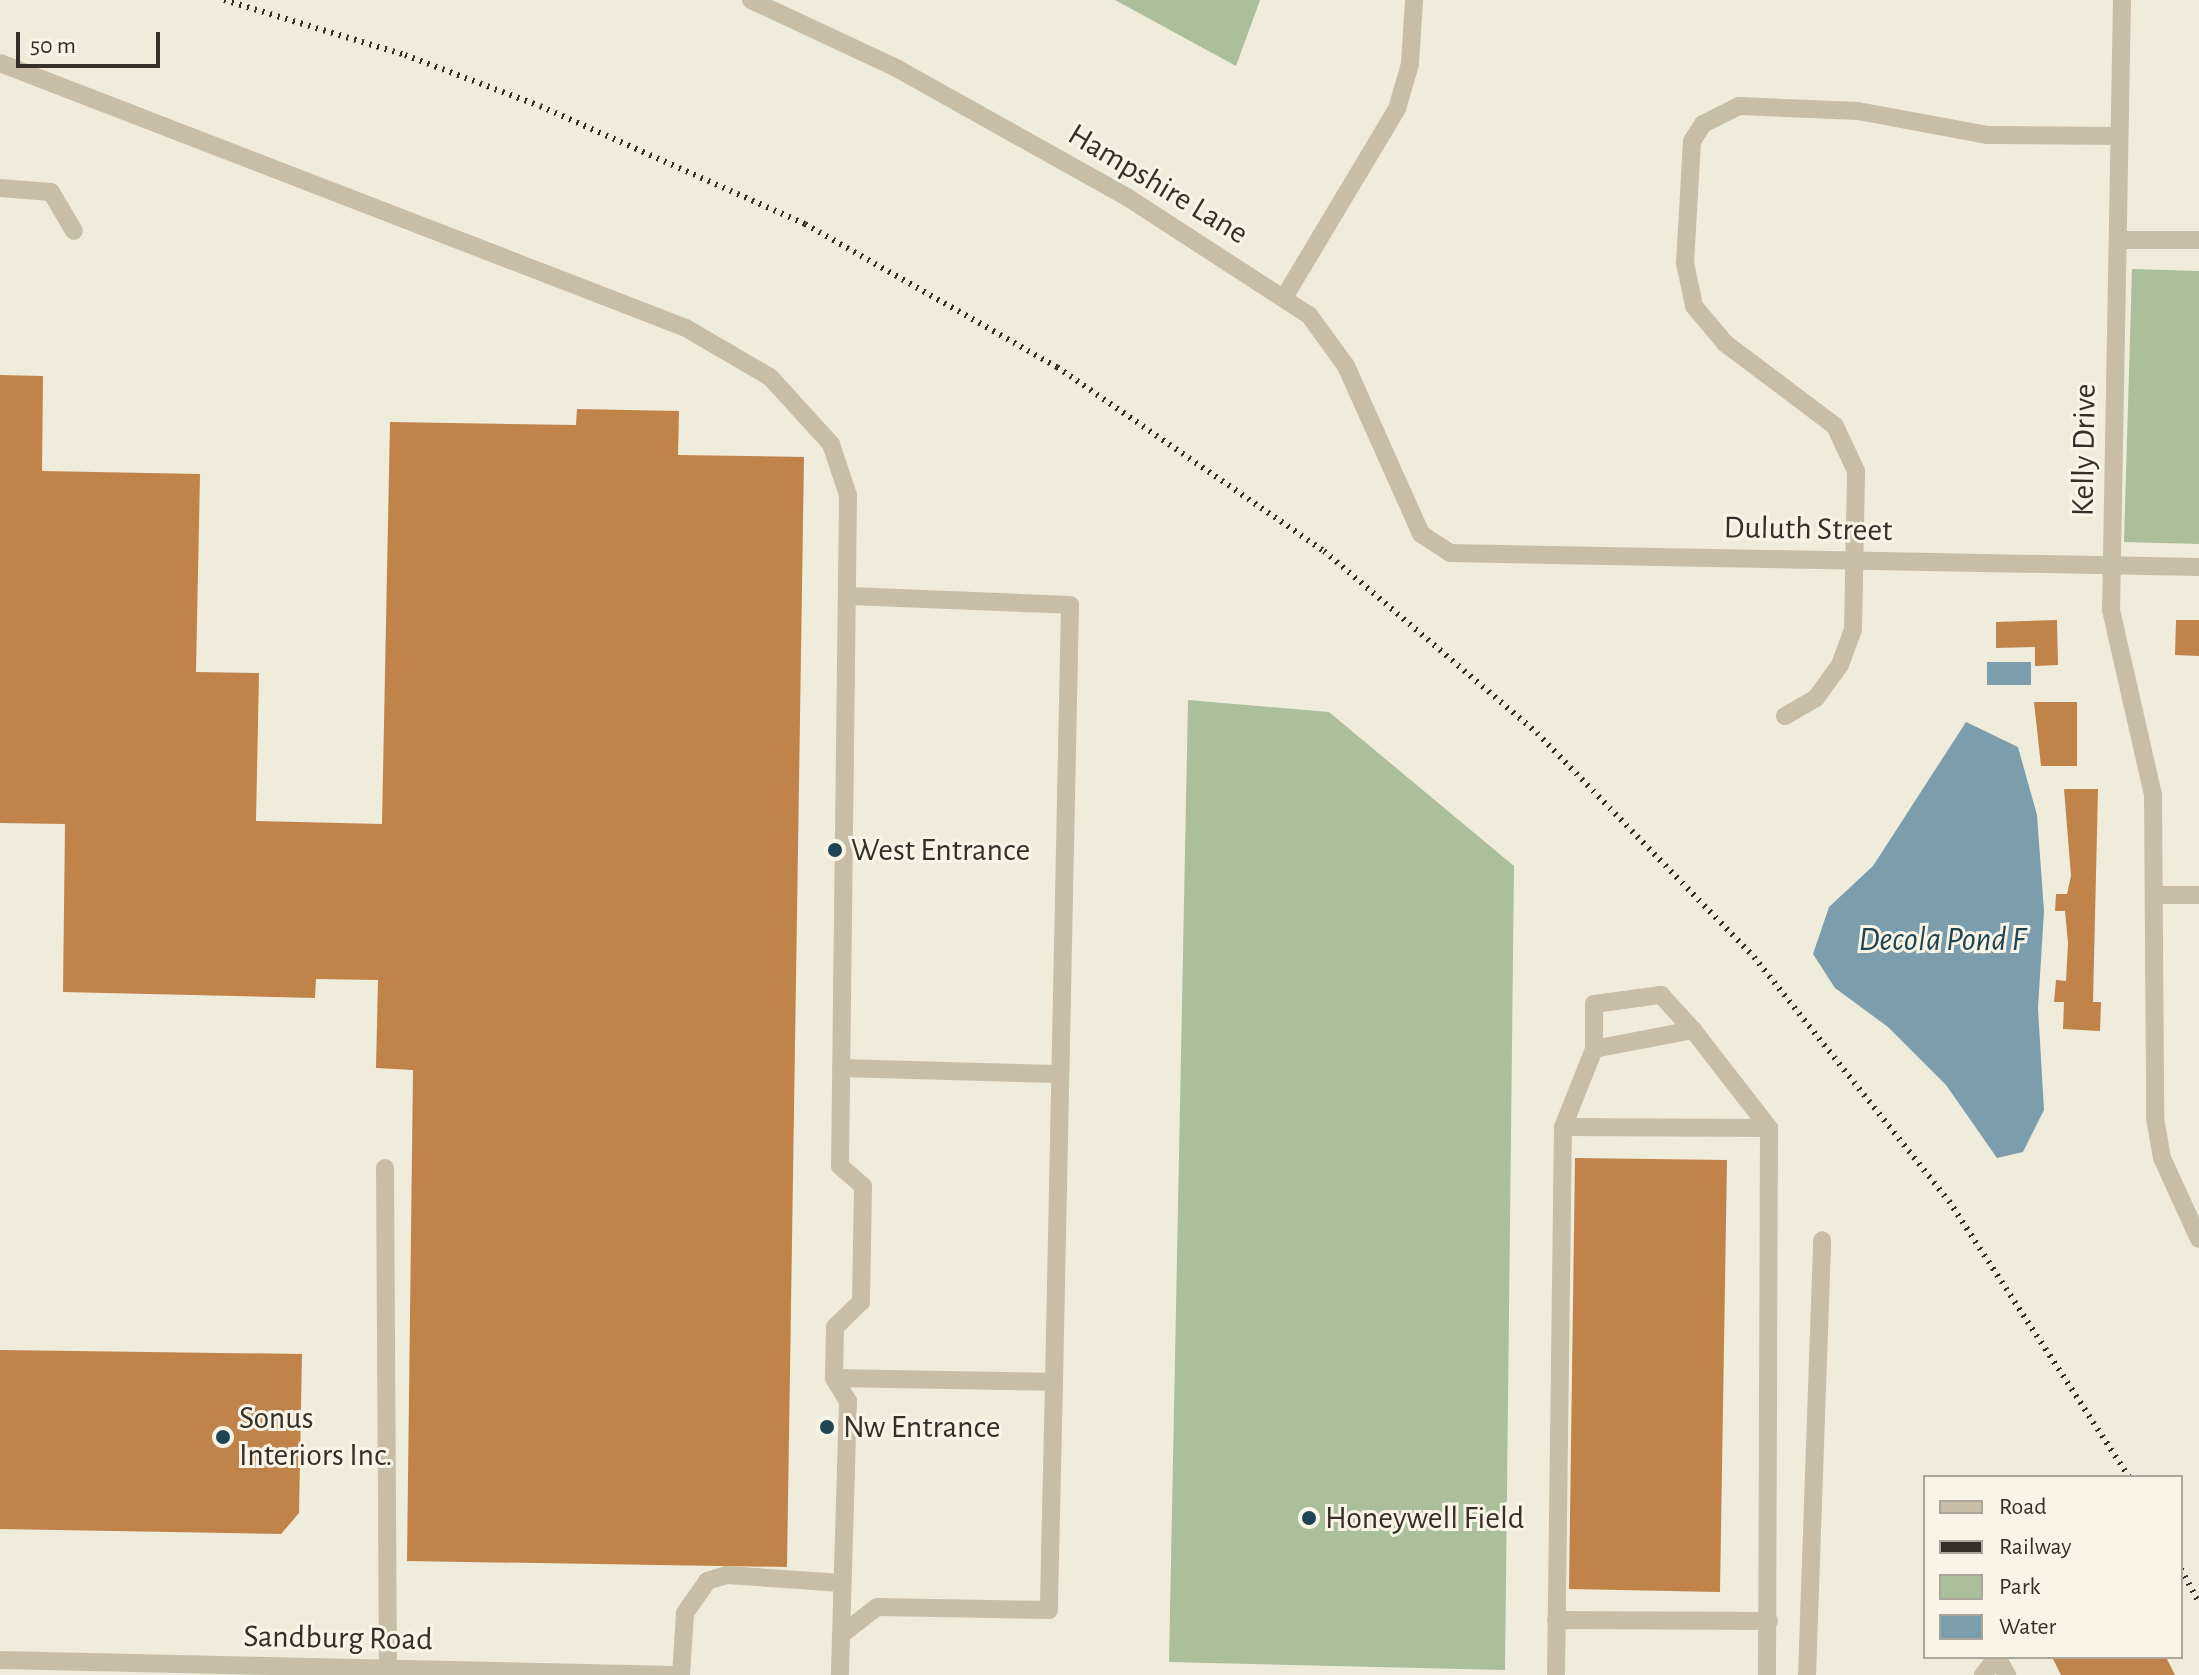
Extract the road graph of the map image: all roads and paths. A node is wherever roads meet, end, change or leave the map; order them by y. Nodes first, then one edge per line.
1 (751, 0) edge
2 (1414, 0) edge
3 (2122, 0) edge
4 (0, 63) edge
5 (2119, 136) junction
6 (0, 188) edge
7 (74, 231) dead end
8 (2119, 240) junction
9 (2199, 240) edge
10 (1285, 296) junction
11 (1421, 534) joint
12 (1858, 560) junction
13 (2111, 565) junction
14 (2199, 567) edge
15 (849, 596) junction
16 (1785, 716) dead end
17 (2158, 895) junction
18 (2199, 895) edge
19 (1693, 1030) junction
20 (1594, 1049) junction
21 (841, 1068) junction
22 (1060, 1074) junction
23 (1563, 1127) junction
24 (1769, 1128) junction
25 (385, 1168) dead end
26 (2199, 1239) edge
27 (1822, 1240) dead end
28 (834, 1378) junction
29 (1054, 1382) junction
30 (842, 1583) junction
31 (1556, 1620) junction
32 (1769, 1621) junction
33 (841, 1635) junction
34 (1995, 1659) edge
35 (0, 1660) edge
36 (388, 1669) junction
37 (290, 1671) edge
38 (678, 1675) edge
39 (840, 1675) edge
40 (1556, 1675) edge
41 (1767, 1675) edge
42 (1807, 1675) edge
43 (1983, 1675) edge

1 - 10 street, Hampshire Lane
2 - 10 street
3 - 5 street, Kelly Drive
4 - 15 street
5 - 8 street, Kelly Drive
5 - 12 street
6 - 7 street
8 - 9 street
8 - 13 street, Kelly Drive
10 - 11 street, Hampshire Lane
11 - 12 street, Duluth Street
12 - 13 street, Duluth Street
12 - 16 street
13 - 14 street, Duluth Street
13 - 17 street, Kelly Drive
15 - 21 street
15 - 22 street
17 - 18 street
17 - 26 street, Kelly Drive
19 - 20 street
19 - 20 street
19 - 24 street
20 - 23 street
21 - 22 street
21 - 28 street
22 - 29 street
23 - 24 street
23 - 31 street
24 - 32 street
25 - 36 street
27 - 42 street
28 - 29 street
28 - 30 street
29 - 33 street
30 - 33 street
30 - 38 street
31 - 32 street
31 - 40 street
32 - 41 street
33 - 39 street
34 - 43 street
35 - 37 street, Sandburg Road
36 - 37 street, Sandburg Road
36 - 38 street, Sandburg Road

